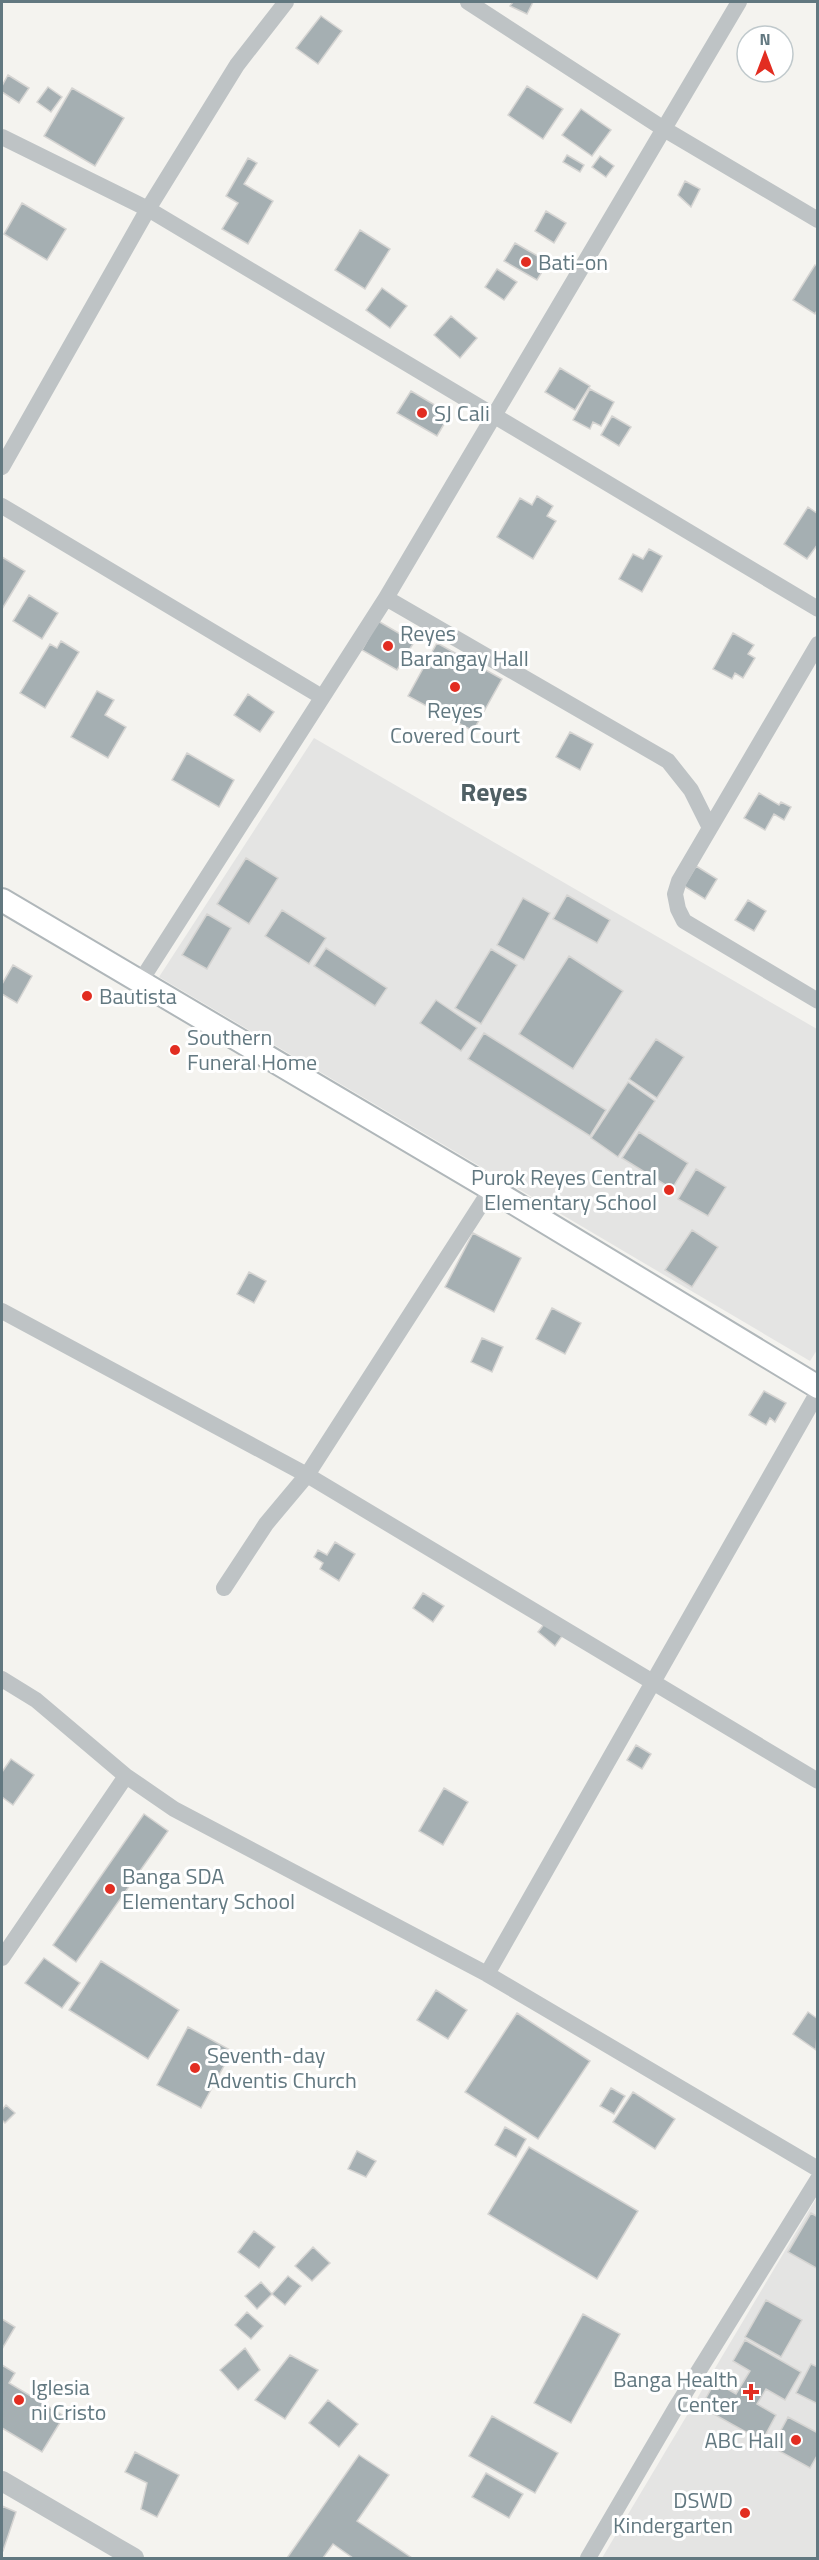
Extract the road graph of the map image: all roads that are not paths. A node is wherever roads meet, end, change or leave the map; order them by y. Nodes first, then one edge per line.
1 (286, 2) edge
2 (468, 2) edge
3 (739, 2) edge
4 (664, 129) junction
5 (2, 137) edge
6 (148, 209) junction
7 (818, 220) edge
8 (496, 415) junction
9 (2, 466) edge
10 (2, 506) edge
11 (386, 598) junction
12 (818, 609) edge
13 (818, 644) edge
14 (322, 697) junction
15 (709, 826) junction
16 (2, 900) edge
17 (140, 982) junction
18 (818, 1001) edge
19 (491, 1189) junction
20 (2, 1311) edge
21 (818, 1389) edge
22 (307, 1475) junction
23 (224, 1588) dead end
24 (2, 1679) edge
25 (653, 1682) junction
26 (126, 1776) junction
27 (818, 1781) edge
28 (2, 1958) edge
29 (487, 1974) junction
30 (818, 2169) edge
31 (818, 2179) edge
32 (2, 2481) edge
33 (134, 2559) edge
34 (588, 2559) edge

1 - 6 street
2 - 4 street
3 - 4 street
4 - 7 street
4 - 8 street
5 - 6 street
6 - 8 street
6 - 9 street
8 - 11 street
8 - 12 street
10 - 14 street
11 - 14 street
11 - 15 street
13 - 15 street
14 - 17 street
15 - 18 street
16 - 17 main road
17 - 19 main road
19 - 21 main road
19 - 22 street
20 - 22 street
21 - 25 street
22 - 23 street
22 - 25 street
24 - 26 street
25 - 27 street
25 - 29 street
26 - 28 street
26 - 29 street
29 - 30 street
31 - 34 street
32 - 33 street

